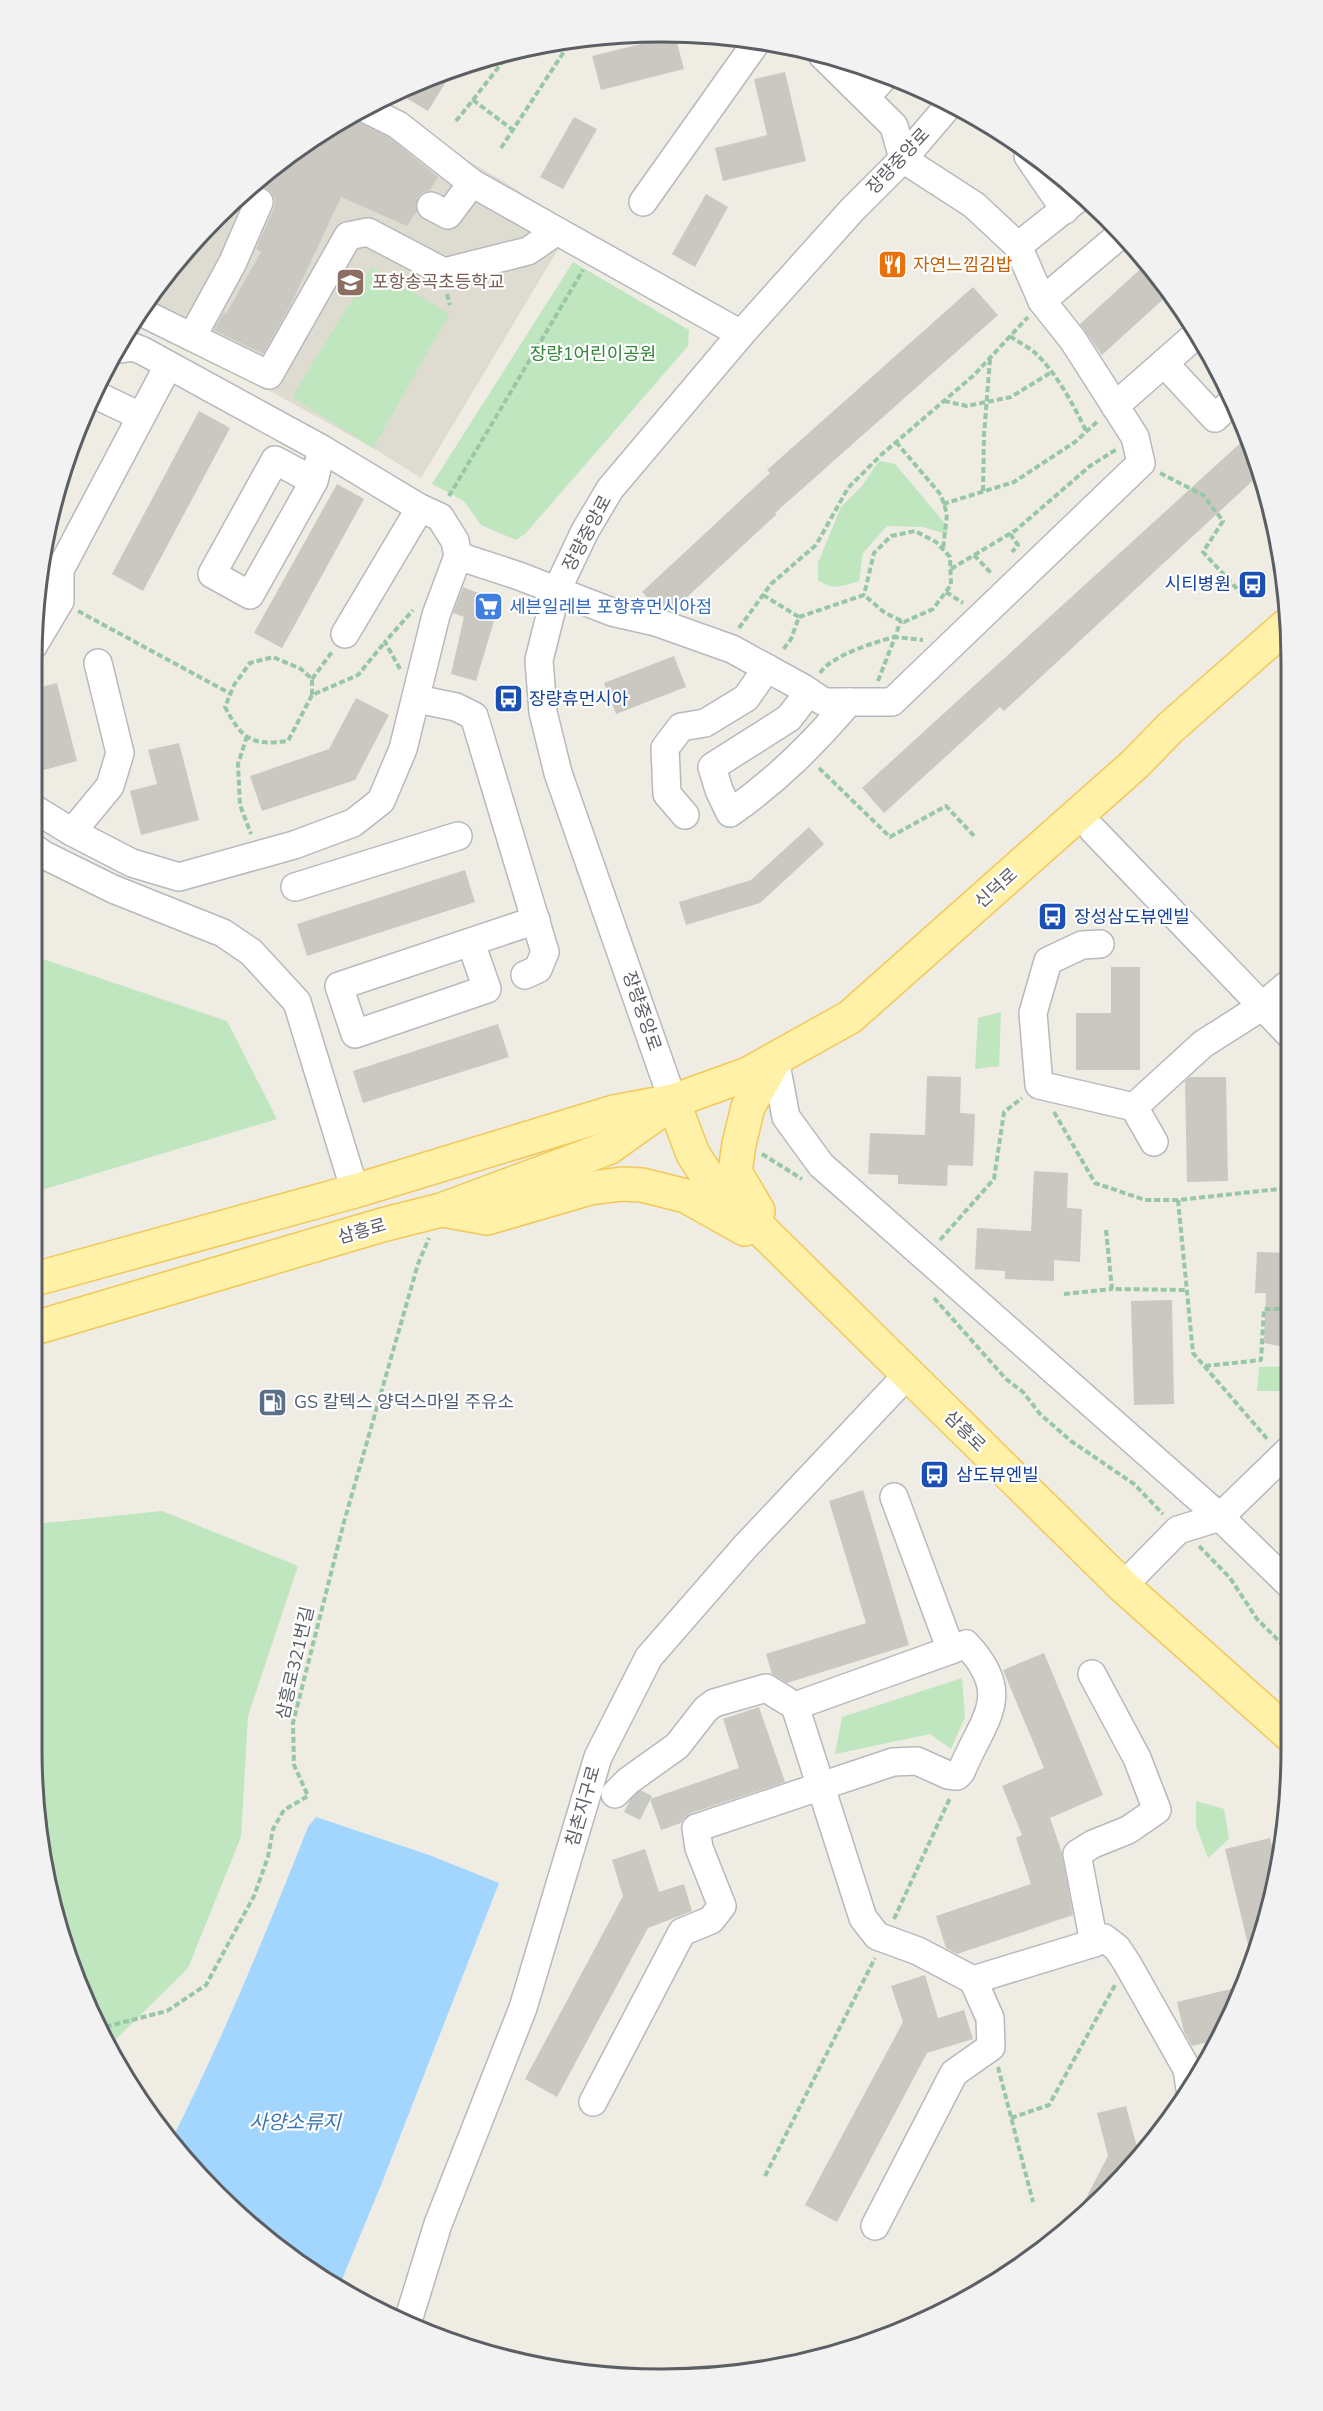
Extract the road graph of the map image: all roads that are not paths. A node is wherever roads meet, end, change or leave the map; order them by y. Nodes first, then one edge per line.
1 (752, 49) edge
2 (834, 67) edge
3 (880, 82) edge
4 (866, 97) junction
5 (944, 111) edge
6 (374, 113) edge
7 (903, 159) junction
8 (1051, 180) edge
9 (472, 183) junction
10 (259, 202) dead end
11 (643, 202) dead end
12 (1073, 203) edge
13 (431, 206) dead end
14 (557, 231) junction
15 (1115, 239) edge
16 (1018, 246) junction
17 (1042, 301) junction
18 (208, 309) junction
19 (152, 317) edge
20 (741, 334) junction
21 (192, 337) junction
22 (1191, 340) edge
23 (127, 348) edge
24 (1164, 363) junction
25 (168, 366) junction
26 (101, 398) edge
27 (1115, 406) junction
28 (1226, 407) edge
29 (140, 416) junction
30 (322, 449) junction
31 (314, 481) junction
32 (433, 505) junction
33 (458, 556) junction
34 (52, 565) edge
35 (556, 592) junction
36 (43, 630) edge
37 (1280, 631) edge
38 (345, 634) road end
39 (98, 663) dead end
40 (767, 668) junction
41 (809, 692) junction
42 (417, 699) junction
43 (860, 702) junction
44 (42, 814) edge
45 (685, 814) dead end
46 (353, 823) junction
47 (1094, 830) dead end
48 (72, 832) junction
49 (458, 836) dead end
50 (42, 854) edge
51 (366, 866) junction
52 (295, 887) dead end
53 (536, 920) junction
54 (471, 943) junction
55 (1100, 944) dead end
56 (525, 975) dead end
57 (1281, 990) edge
58 (1261, 1007) junction
59 (1281, 1026) edge
60 (775, 1059) junction
61 (673, 1101) junction
62 (1134, 1107) junction
63 (1154, 1142) dead end
64 (355, 1191) junction
65 (441, 1210) junction
66 (778, 1246) junction
67 (42, 1277) edge
68 (42, 1326) edge
69 (908, 1374) junction
70 (1281, 1458) edge
71 (894, 1497) dead end
72 (1220, 1517) junction
73 (1281, 1575) edge
74 (1123, 1586) junction
75 (951, 1650) junction
76 (1092, 1674) dead end
77 (795, 1706) junction
78 (1281, 1727) edge
79 (590, 1781) junction
80 (823, 1786) junction
81 (1094, 1943) junction
82 (973, 1980) junction
83 (1189, 2075) edge
84 (593, 2102) dead end
85 (875, 2226) dead end
86 (410, 2315) edge

1 - 11 street
2 - 4 street
3 - 4 street
4 - 7 street
5 - 7 street, 장량중앙로
6 - 9 street
7 - 16 street
7 - 20 street, 장량중앙로
8 - 12 street
9 - 13 street
9 - 14 street
10 - 18 street
12 - 16 street
14 - 20 street
14 - 21 street
15 - 17 street
16 - 17 street
17 - 27 street
18 - 19 street
18 - 21 street
19 - 21 street
20 - 35 street, 장량중앙로
22 - 24 street
23 - 25 street
24 - 27 street
24 - 28 street
25 - 29 street
25 - 30 street
26 - 29 street
27 - 43 street
29 - 34 street
30 - 31 street
30 - 32 street
31 - 31 street
32 - 33 street
32 - 38 street
33 - 35 street
33 - 42 street
34 - 36 street
35 - 40 street
35 - 61 street, 장량중앙로
37 - 60 main road, 신덕로
39 - 48 street
40 - 41 street
40 - 45 street
41 - 43 street
41 - 43 street
42 - 46 street
42 - 53 street
44 - 48 street
46 - 48 street
46 - 51 street
47 - 58 street
49 - 51 street
50 - 64 street
51 - 52 street
53 - 54 street
53 - 56 street
54 - 54 street
55 - 62 street
57 - 58 street
58 - 59 street
58 - 62 street
60 - 61 main road, 신덕로
60 - 66 main road
60 - 72 street
61 - 64 main road
61 - 65 main road, 삼흥로
61 - 66 main road, 삼흥로
62 - 63 street
64 - 67 main road
65 - 66 main road
65 - 68 main road, 삼흥로
66 - 69 main road, 삼흥로
69 - 74 main road, 삼흥로
69 - 79 street, 침촌지구로
70 - 72 street
71 - 75 street
72 - 73 street
72 - 74 street
74 - 78 main road, 삼흥로
75 - 77 street
75 - 80 street
76 - 81 street
77 - 79 street
77 - 80 street
79 - 86 street, 침촌지구로
80 - 82 street
80 - 84 street
81 - 82 street
81 - 83 street
82 - 85 street

